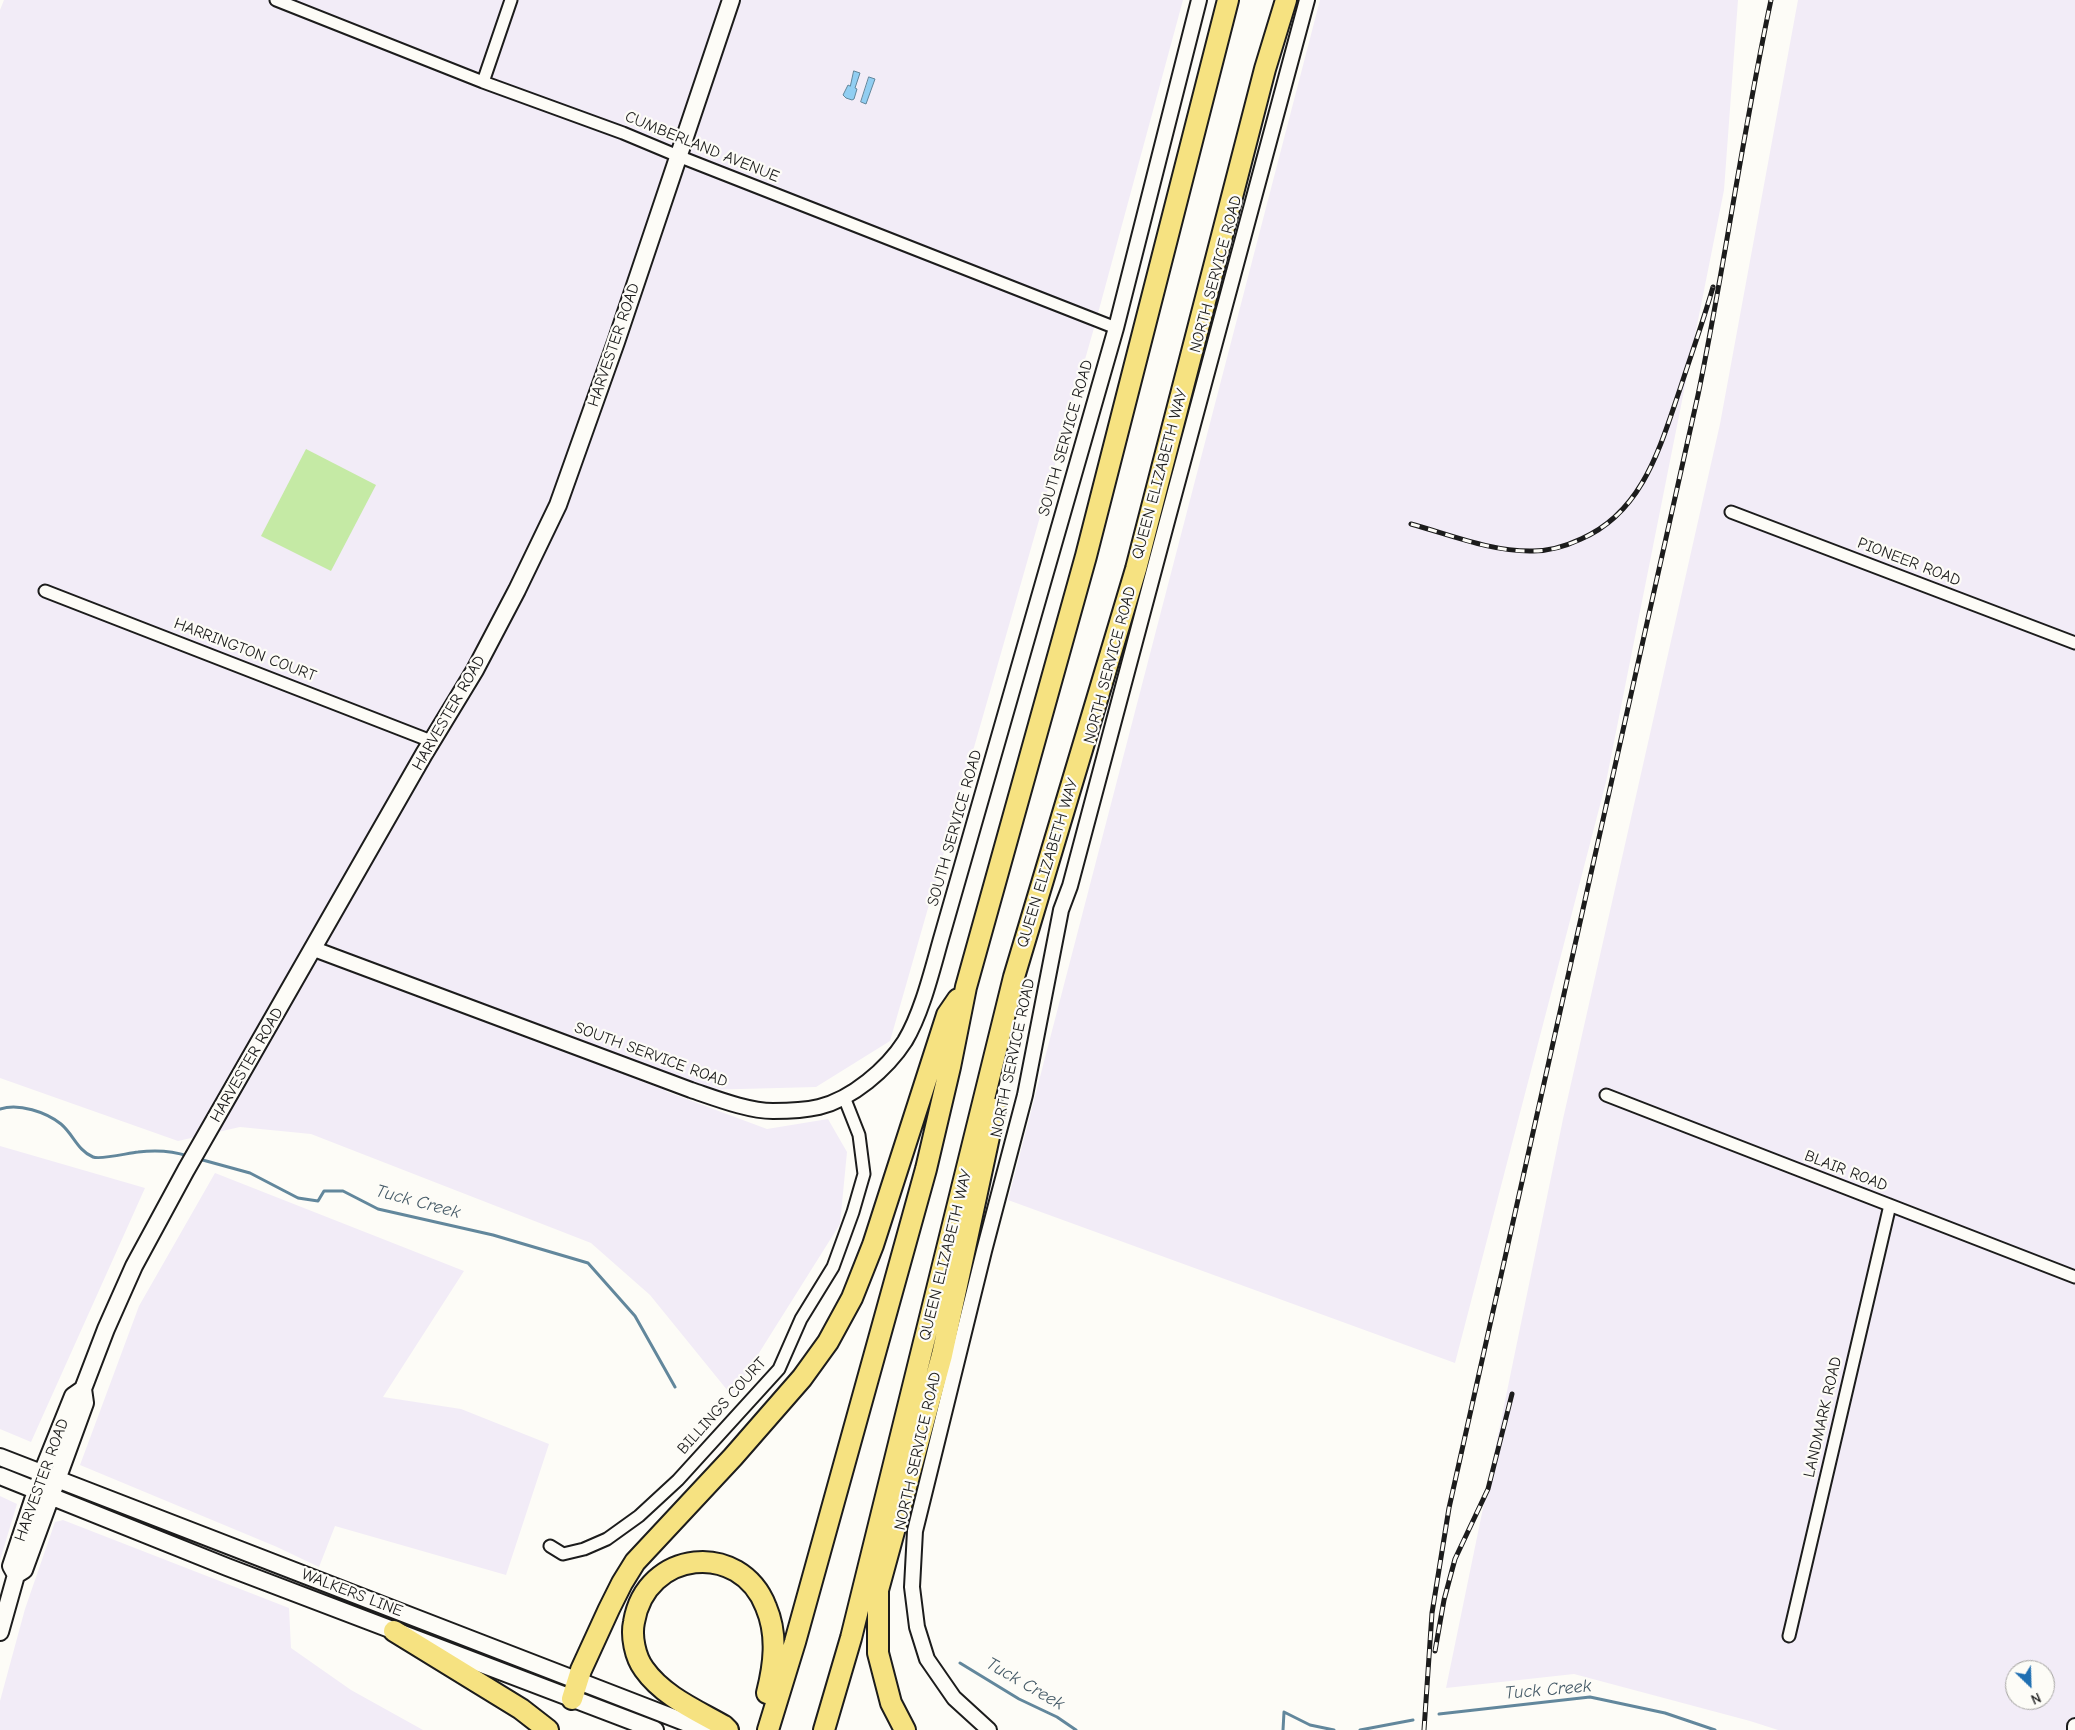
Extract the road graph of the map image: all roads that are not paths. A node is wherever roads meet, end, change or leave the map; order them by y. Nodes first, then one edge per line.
1 (276, 0) edge
2 (511, 0) edge
3 (731, 0) edge
4 (1199, 0) edge
5 (1228, 0) edge
6 (1286, 0) edge
7 (1307, 0) edge
8 (483, 82) junction
9 (678, 156) junction
10 (1116, 328) junction
11 (1731, 512) dead end
12 (46, 590) dead end
13 (2075, 643) edge
14 (431, 741) junction
15 (314, 949) junction
16 (1014, 977) junction
17 (966, 987) junction
18 (1606, 1095) dead end
19 (844, 1097) junction
20 (1890, 1205) junction
21 (2075, 1277) edge
22 (0, 1457) edge
23 (0, 1476) edge
24 (49, 1476) junction
25 (43, 1494) junction
26 (550, 1546) dead end
27 (394, 1631) junction
28 (0, 1632) edge
29 (1789, 1636) dead end
30 (576, 1690) junction
31 (548, 1730) edge
32 (655, 1730) edge
33 (705, 1730) edge
34 (728, 1730) edge
35 (757, 1730) edge
36 (768, 1730) edge
37 (825, 1730) edge
38 (905, 1730) edge
39 (989, 1730) edge

1 - 8 street, CUMBERLAND AVENUE
2 - 8 street
3 - 9 main road, HARVESTER ROAD
4 - 10 street, SOUTH SERVICE ROAD
5 - 17 highway
6 - 16 highway, QUEEN ELIZABETH WAY
7 - 39 street, NORTH SERVICE ROAD
8 - 9 street, CUMBERLAND AVENUE
9 - 10 street, CUMBERLAND AVENUE
9 - 14 main road, HARVESTER ROAD
10 - 19 street, SOUTH SERVICE ROAD
11 - 13 street, PIONEER ROAD
12 - 14 street, HARRINGTON COURT
14 - 15 main road, HARVESTER ROAD
15 - 19 street, SOUTH SERVICE ROAD
15 - 24 main road, HARVESTER ROAD
16 - 37 highway, QUEEN ELIZABETH WAY
16 - 38 highway
17 - 30 highway
17 - 36 highway
18 - 20 street, BLAIR ROAD
19 - 26 street, BILLINGS COURT
20 - 21 street, BLAIR ROAD
20 - 29 street, LANDMARK ROAD
22 - 24 main road, WALKERS LINE
23 - 25 main road, WALKERS LINE
24 - 25 main road, HARVESTER ROAD
24 - 30 main road, WALKERS LINE
25 - 27 main road, WALKERS LINE
25 - 28 main road, HARVESTER ROAD
27 - 30 main road, WALKERS LINE
27 - 31 highway
30 - 32 main road, WALKERS LINE
30 - 33 main road, WALKERS LINE
34 - 35 highway

